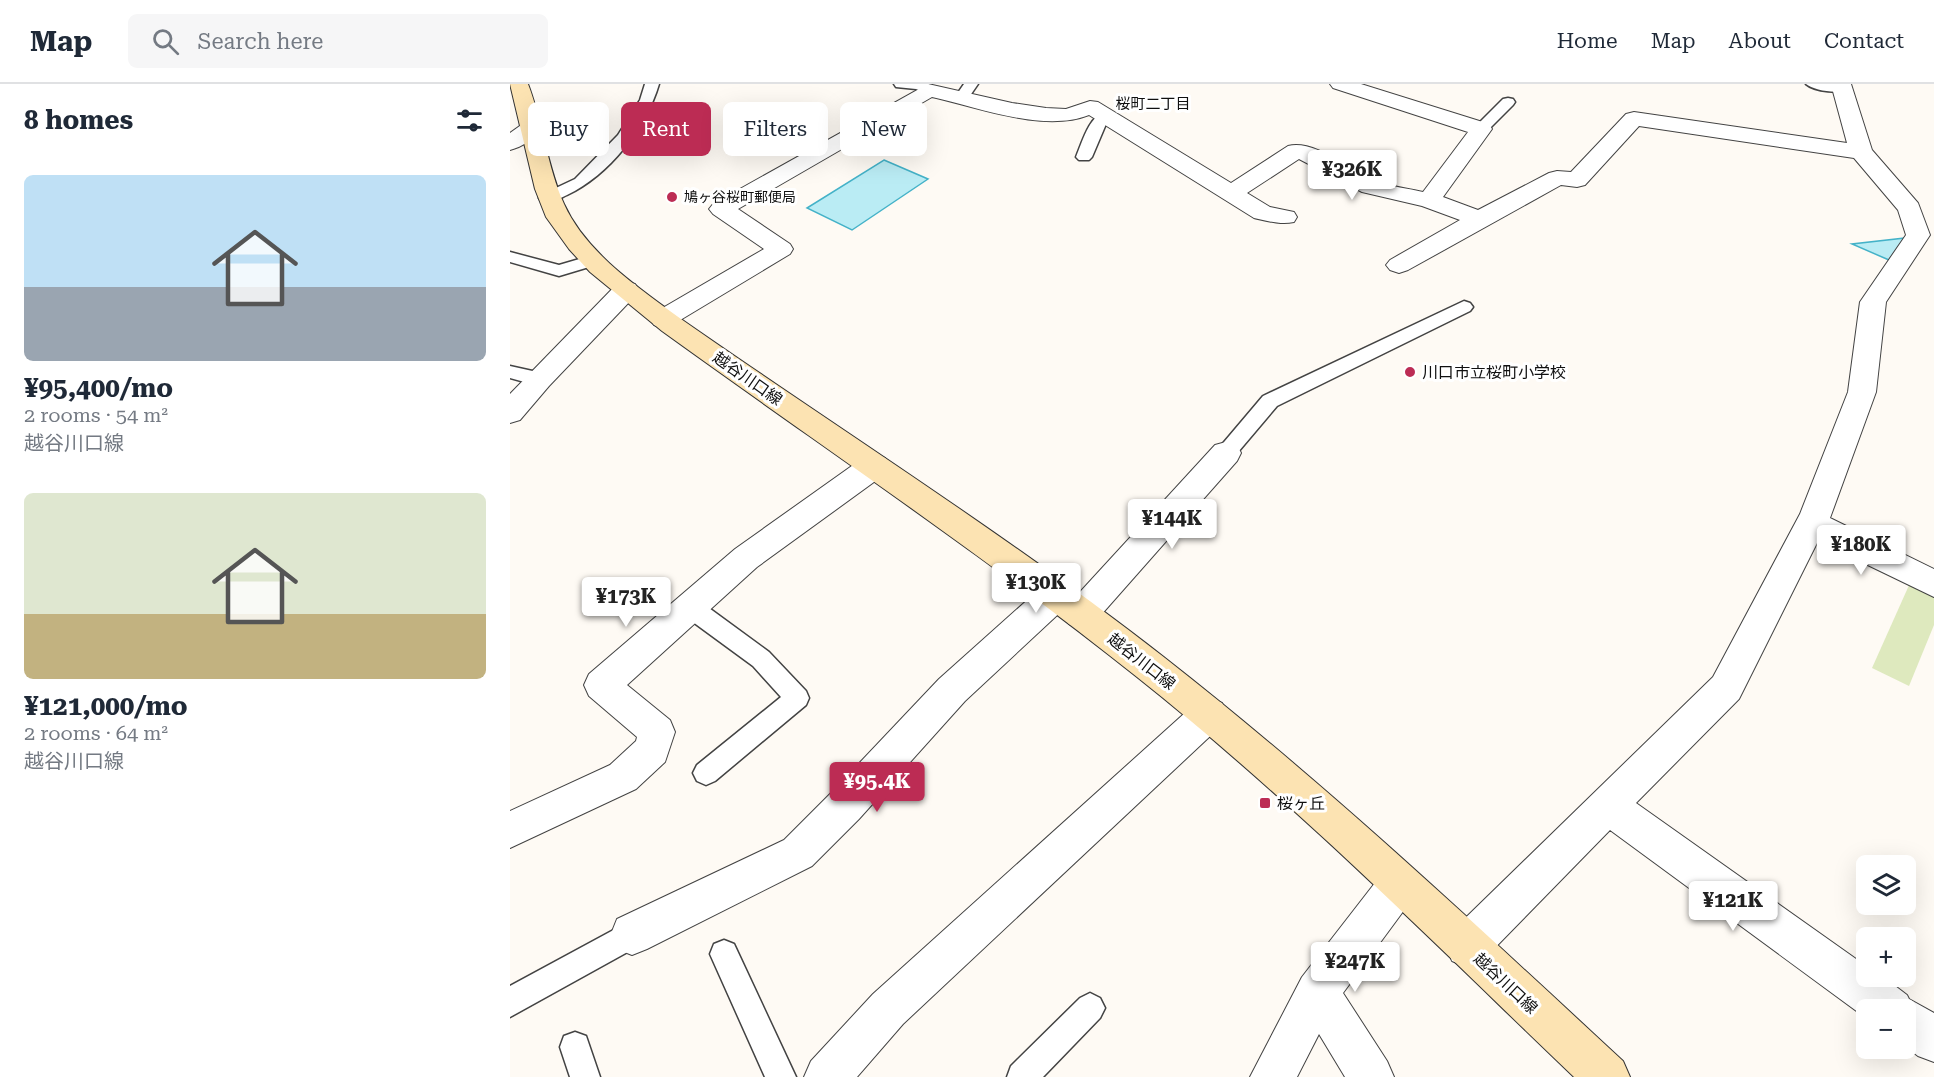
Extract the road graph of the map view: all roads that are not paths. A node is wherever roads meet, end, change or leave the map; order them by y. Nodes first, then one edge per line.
1 (518, 84) edge
2 (652, 84) edge
3 (901, 84) edge
4 (1340, 84) edge
5 (1813, 84) edge
6 (1842, 86) edge
7 (929, 90) junction
8 (967, 90) edge
9 (1508, 102) dead end
10 (1098, 105) junction
11 (1481, 129) junction
12 (521, 135) edge
13 (1861, 152) junction
14 (1084, 157) dead end
15 (1232, 193) junction
16 (547, 198) junction
17 (1429, 200) junction
18 (1285, 217) dead end
19 (1480, 219) junction
20 (510, 257) edge
21 (593, 260) junction
22 (1399, 265) dead end
23 (626, 290) junction
24 (1464, 307) dead end
25 (663, 319) junction
26 (510, 372) edge
27 (538, 379) junction
28 (510, 413) edge
29 (1226, 453) joint
30 (874, 466) junction
31 (1811, 523) junction
32 (1934, 584) edge
33 (1068, 605) junction
34 (690, 607) junction
35 (1209, 714) junction
36 (706, 773) dead end
37 (1608, 806) junction
38 (510, 830) edge
39 (1398, 884) junction
40 (632, 934) joint
41 (1467, 946) junction
42 (724, 954) dead end
43 (1317, 992) junction
44 (1877, 999) edge
45 (510, 1002) edge
46 (1090, 1008) dead end
47 (1916, 1027) edge
48 (1934, 1040) edge
49 (575, 1047) dead end
50 (585, 1077) edge
51 (781, 1077) edge
52 (827, 1077) edge
53 (1022, 1077) edge
54 (1273, 1077) edge
55 (1371, 1077) edge
56 (1607, 1077) edge

1 - 12 main road, 越谷川口線
2 - 16 lane
3 - 7 lane
4 - 11 street
5 - 6 lane
6 - 13 street
7 - 8 street
7 - 25 street
8 - 10 street
9 - 11 lane
10 - 14 lane
10 - 15 street
11 - 17 street
12 - 16 main road, 越谷川口線
13 - 19 street
13 - 31 street
15 - 17 street
15 - 18 street
16 - 21 main road, 越谷川口線
17 - 19 street
19 - 22 street
20 - 21 lane
21 - 23 main road, 越谷川口線
23 - 25 main road, 越谷川口線
23 - 27 street
24 - 29 lane
25 - 30 main road, 越谷川口線
26 - 27 lane
27 - 28 street
29 - 33 street
30 - 33 main road, 越谷川口線
30 - 34 street
31 - 32 street
31 - 37 street
33 - 35 main road, 越谷川口線
33 - 40 street
34 - 36 lane
34 - 38 street
35 - 39 main road, 越谷川口線
35 - 52 street
37 - 41 street
37 - 44 street
39 - 41 main road, 越谷川口線
39 - 43 street
40 - 45 lane
41 - 56 main road, 越谷川口線
42 - 51 lane
43 - 54 street
43 - 55 street
46 - 53 lane
47 - 48 street
49 - 50 lane

